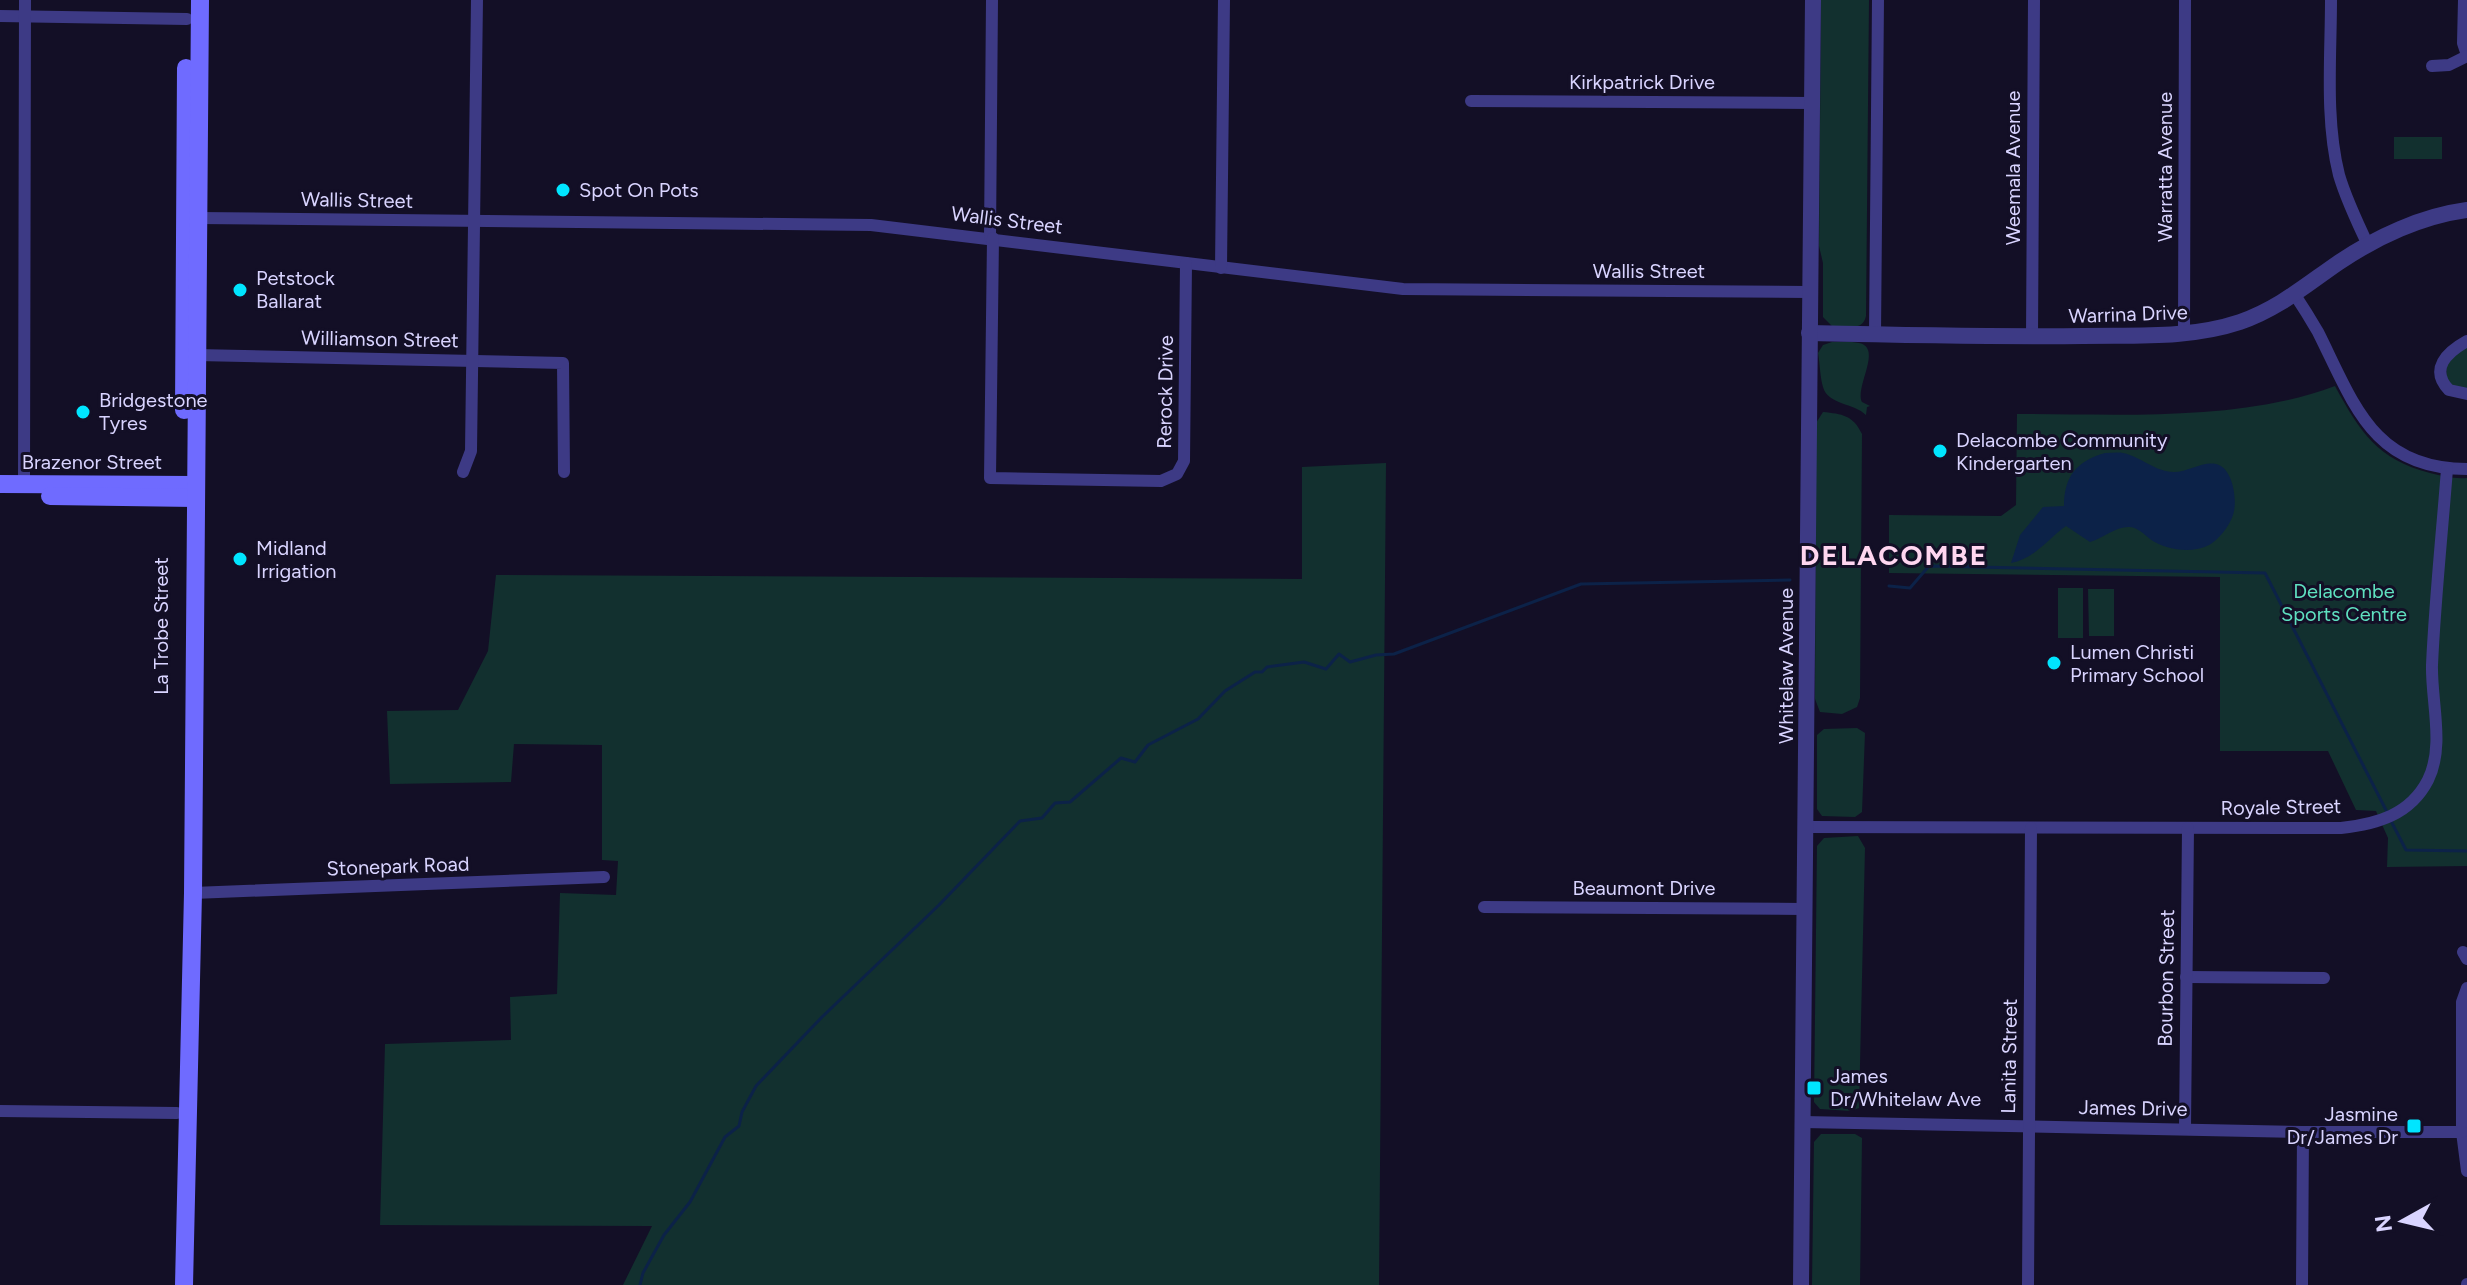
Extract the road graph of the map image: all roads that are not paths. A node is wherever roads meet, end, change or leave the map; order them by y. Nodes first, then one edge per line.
1 (25, 0) edge
2 (477, 0) edge
3 (992, 0) edge
4 (1224, 0) edge
5 (1813, 0) edge
6 (1878, 0) edge
7 (2034, 0) edge
8 (2185, 0) edge
9 (2331, 0) edge
10 (2464, 0) edge
11 (193, 9) edge
12 (0, 16) edge
13 (25, 17) junction
14 (2467, 56) edge
15 (2432, 66) dead end
16 (1471, 101) dead end
17 (1812, 103) junction
18 (2467, 210) edge
19 (191, 218) junction
20 (474, 221) junction
21 (991, 238) junction
22 (2368, 245) junction
23 (1186, 263) junction
24 (1221, 268) junction
25 (1809, 292) junction
26 (2295, 295) junction
27 (1809, 333) junction
28 (2184, 334) junction
29 (1875, 335) junction
30 (2032, 337) junction
31 (2467, 341) edge
32 (190, 355) junction
33 (471, 360) junction
34 (2467, 394) edge
35 (2447, 469) junction
36 (2467, 469) edge
37 (463, 472) dead end
38 (564, 472) dead end
39 (0, 484) edge
40 (24, 490) junction
41 (190, 491) junction
42 (0, 496) edge
43 (1804, 827) junction
44 (2031, 828) junction
45 (2188, 828) junction
46 (604, 877) dead end
47 (187, 893) junction
48 (1484, 907) dead end
49 (1803, 909) junction
50 (2186, 977) junction
51 (2324, 978) dead end
52 (2467, 988) edge
53 (0, 1111) edge
54 (183, 1112) junction
55 (1803, 1122) junction
56 (2028, 1126) junction
57 (2185, 1129) junction
58 (2303, 1132) junction
59 (2462, 1132) junction
60 (2467, 1171) edge
61 (184, 1285) edge
62 (1801, 1285) edge
63 (2028, 1285) edge
64 (2302, 1285) edge

1 - 13 street
2 - 20 street
3 - 21 street
4 - 24 street
5 - 17 street, Whitelaw Avenue
6 - 29 street
7 - 30 street, Weemala Avenue
8 - 28 street, Warratta Avenue
9 - 22 street
10 - 14 street
11 - 13 street
11 - 19 main road, La Trobe Street
12 - 13 street
13 - 40 street
14 - 15 street
16 - 17 street, Kirkpatrick Drive
17 - 25 street, Whitelaw Avenue
18 - 22 street, Warrina Drive
19 - 20 street, Wallis Street
19 - 32 main road, La Trobe Street
20 - 21 street, Wallis Street
20 - 33 street
21 - 23 street, Wallis Street
21 - 23 street, Rerock Drive
22 - 26 street, Warrina Drive
23 - 24 street, Wallis Street
24 - 25 street, Wallis Street
25 - 27 street, Whitelaw Avenue
26 - 28 street, Warrina Drive
26 - 35 street
27 - 29 street, Warrina Drive
27 - 43 street, Whitelaw Avenue
28 - 30 street, Warrina Drive
29 - 30 street, Warrina Drive
31 - 34 street
32 - 33 street, Williamson Street
32 - 41 main road, La Trobe Street
33 - 37 street
33 - 38 street, Williamson Street
35 - 36 street
35 - 45 street, Royale Street
39 - 40 main road, Brazenor Street
40 - 41 main road, Brazenor Street
40 - 42 main road, Brazenor Street
41 - 47 main road, La Trobe Street
43 - 44 street, Royale Street
43 - 49 street, Whitelaw Avenue
44 - 45 street, Royale Street
44 - 56 street, Lanita Street
45 - 50 street, Bourbon Street
46 - 47 street, Stonepark Road
47 - 54 main road, La Trobe Street
48 - 49 street, Beaumont Drive
49 - 55 street, Whitelaw Avenue
50 - 51 street
50 - 57 street, Bourbon Street
52 - 59 street
53 - 54 street
54 - 61 main road, La Trobe Street
55 - 56 street, James Drive
55 - 62 street, Whitelaw Avenue
56 - 57 street, James Drive
56 - 63 street, Lanita Street
57 - 58 street, James Drive
58 - 59 street, James Drive
58 - 64 street
59 - 60 street

